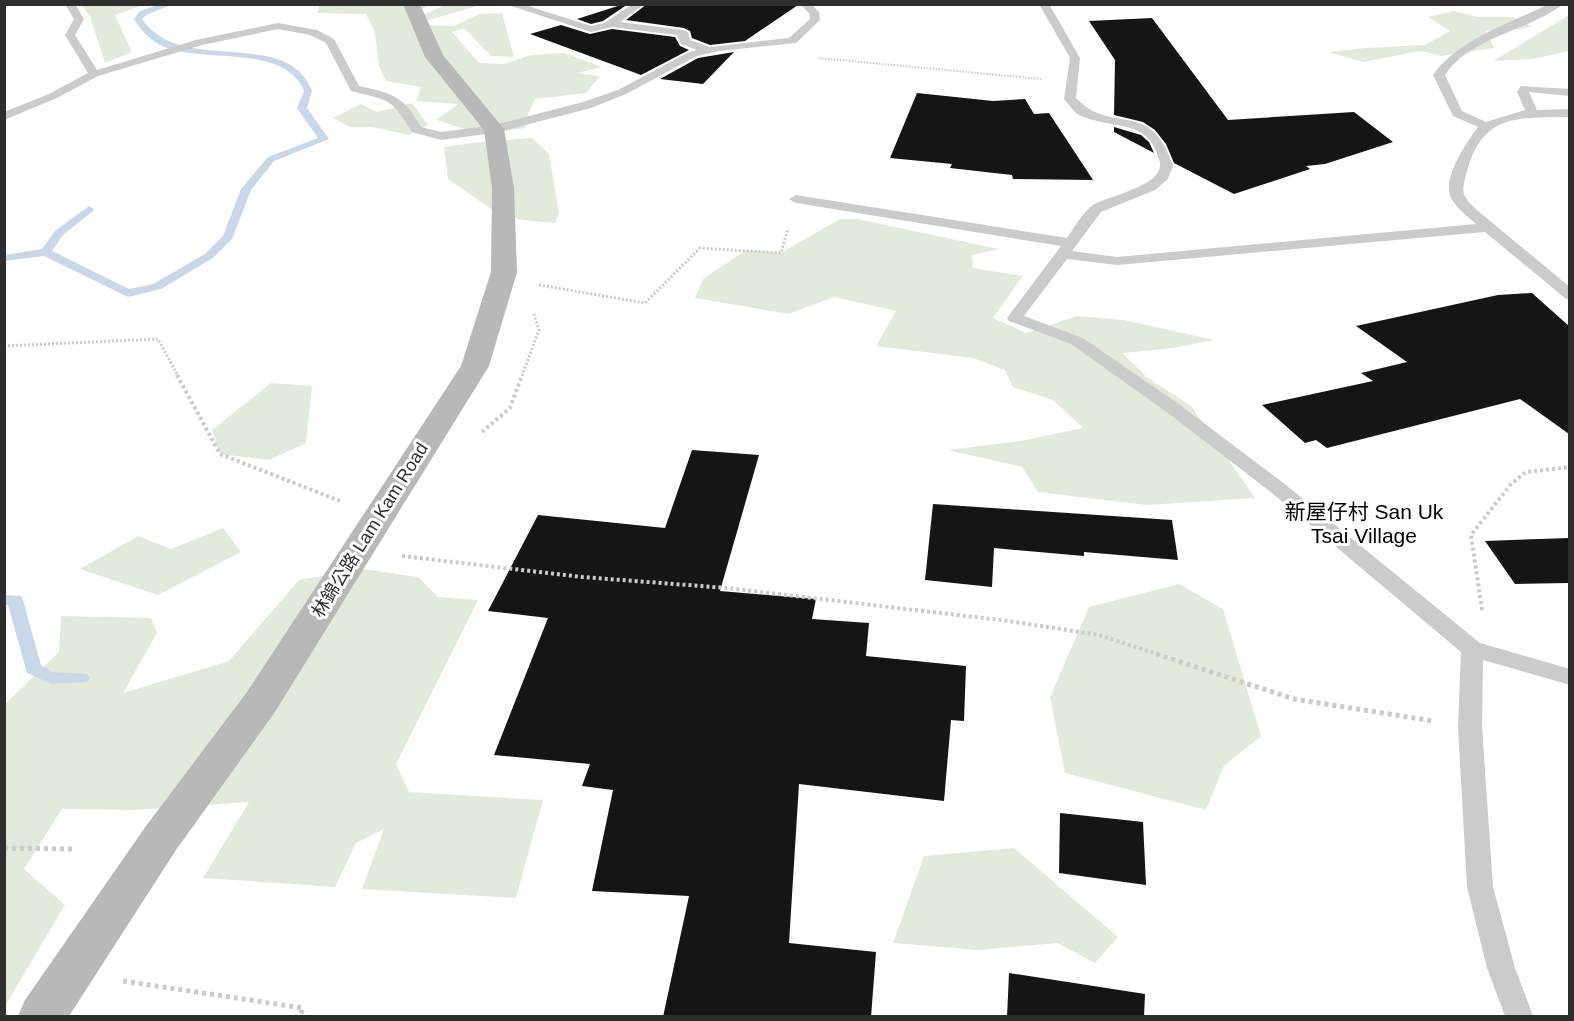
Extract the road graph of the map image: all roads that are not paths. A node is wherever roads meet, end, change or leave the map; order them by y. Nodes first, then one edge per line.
1 (70, 4) edge
2 (411, 4) edge
3 (510, 4) edge
4 (640, 4) edge
5 (805, 4) edge
6 (1044, 4) edge
7 (1558, 4) edge
8 (611, 24) junction
9 (709, 50) junction
10 (94, 74) junction
11 (1569, 93) edge
12 (1569, 112) edge
13 (1532, 113) junction
14 (4, 117) edge
15 (1485, 126) junction
16 (494, 129) junction
17 (796, 199) road end
18 (1489, 227) junction
19 (1068, 249) junction
20 (1569, 295) edge
21 (1472, 649) junction
22 (1569, 677) edge
23 (42, 1017) edge
24 (1519, 1017) edge

1 - 10 lane
2 - 16 main road
3 - 8 lane
4 - 8 lane
5 - 9 lane
6 - 19 lane
7 - 15 lane
8 - 9 lane
9 - 16 lane
10 - 14 lane
10 - 16 lane
11 - 13 lane
12 - 13 lane
13 - 15 lane
15 - 18 lane
16 - 23 main road, 林錦公路 Lam Kam Road
17 - 19 lane
18 - 19 lane
18 - 20 lane
19 - 21 lane
21 - 22 lane
21 - 24 lane

